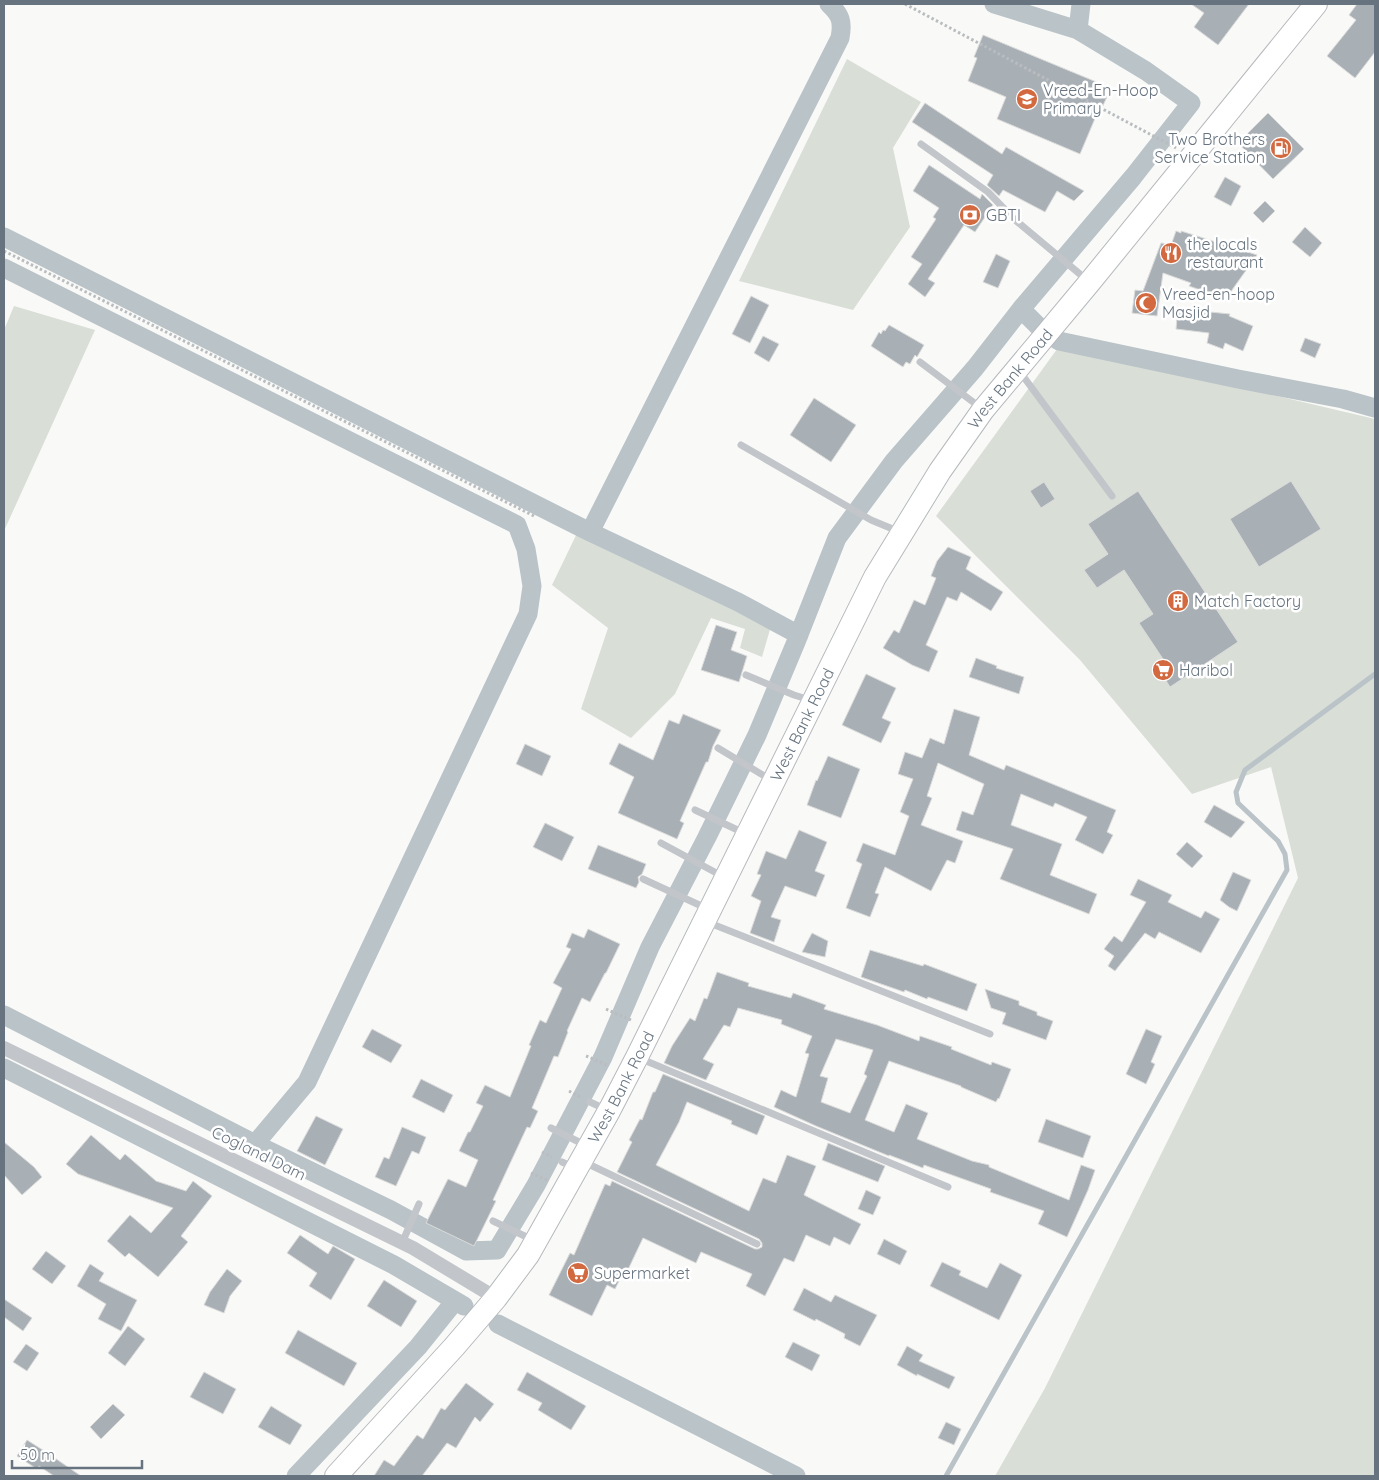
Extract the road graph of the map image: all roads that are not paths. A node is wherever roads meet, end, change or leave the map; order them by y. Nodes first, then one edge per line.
1 (1316, 4) edge
2 (921, 144) dead end
3 (1089, 283) junction
4 (920, 362) dead end
5 (1018, 368) junction
6 (976, 404) junction
7 (740, 445) dead end
8 (1112, 496) dead end
9 (902, 534) junction
10 (746, 675) dead end
11 (804, 698) junction
12 (718, 748) dead end
13 (766, 776) junction
14 (695, 810) dead end
15 (739, 830) junction
16 (661, 843) dead end
17 (719, 874) junction
18 (643, 879) dead end
19 (702, 911) junction
20 (990, 1034) dead end
21 (4, 1048) edge
22 (637, 1057) junction
23 (551, 1128) dead end
24 (576, 1155) junction
25 (948, 1187) dead end
26 (419, 1204) dead end
27 (493, 1221) dead end
28 (405, 1237) junction
29 (527, 1237) junction
30 (757, 1244) dead end
31 (496, 1298) junction
32 (336, 1476) edge

1 - 3 main road, West Bank Road
2 - 3 lane
3 - 5 main road, West Bank Road
4 - 6 lane
5 - 6 main road, West Bank Road
5 - 8 lane
6 - 9 main road, West Bank Road
7 - 9 lane
9 - 11 main road, West Bank Road
10 - 11 lane
11 - 13 main road, West Bank Road
12 - 13 lane
13 - 15 main road, West Bank Road
14 - 15 lane
15 - 17 main road, West Bank Road
16 - 17 lane
17 - 19 main road, West Bank Road
18 - 19 lane
19 - 20 lane
19 - 22 main road, West Bank Road
21 - 28 street, Cogland Dam
22 - 24 main road, West Bank Road
22 - 25 lane
23 - 24 lane
24 - 29 main road, West Bank Road
24 - 30 lane
26 - 28 lane
27 - 29 lane
28 - 31 street, Cogland Dam
29 - 31 main road, West Bank Road
31 - 32 main road, West Bank Road

